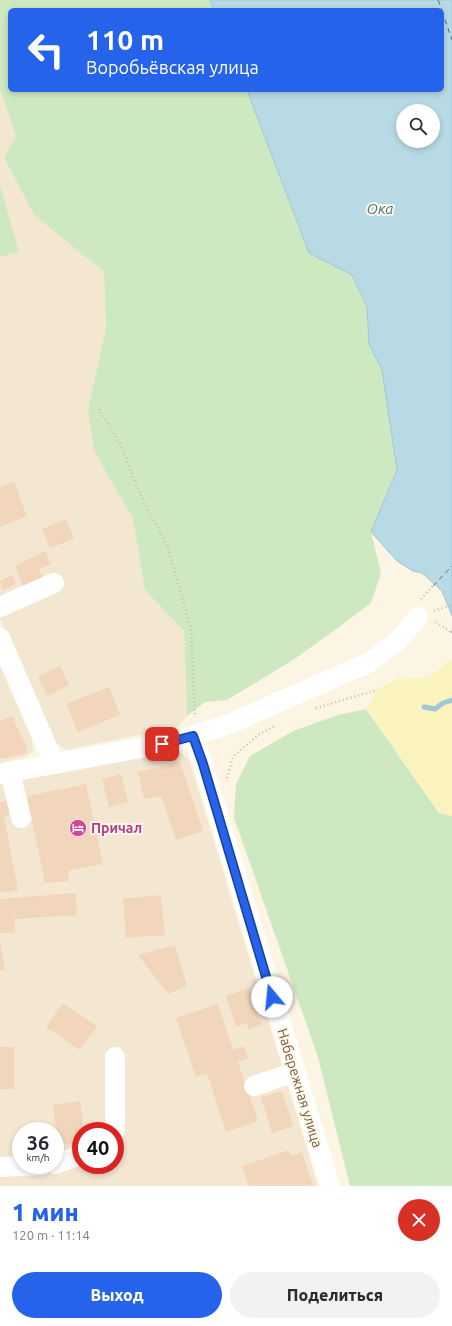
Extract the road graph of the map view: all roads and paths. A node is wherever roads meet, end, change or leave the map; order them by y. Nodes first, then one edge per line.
1 (99, 409) dead end
2 (54, 583) dead end
3 (0, 607) edge
4 (418, 617) dead end
5 (0, 638) edge
6 (376, 690) dead end
7 (312, 709) dead end
8 (278, 724) dead end
9 (193, 736) junction
10 (233, 757) dead end
11 (54, 763) junction
12 (5, 773) edge
13 (21, 818) dead end
14 (115, 1058) dead end
15 (296, 1072) junction
16 (254, 1086) dead end
17 (115, 1122) edge
18 (12, 1166) edge
19 (0, 1167) edge
20 (330, 1186) edge

1 - 9 path
2 - 3 street
4 - 9 street
5 - 11 street
6 - 7 path
8 - 10 path
9 - 11 street
9 - 15 street, Набережная улица
11 - 12 street
12 - 13 street
14 - 17 street
15 - 16 street
15 - 20 street, Набережная улица
18 - 19 street

